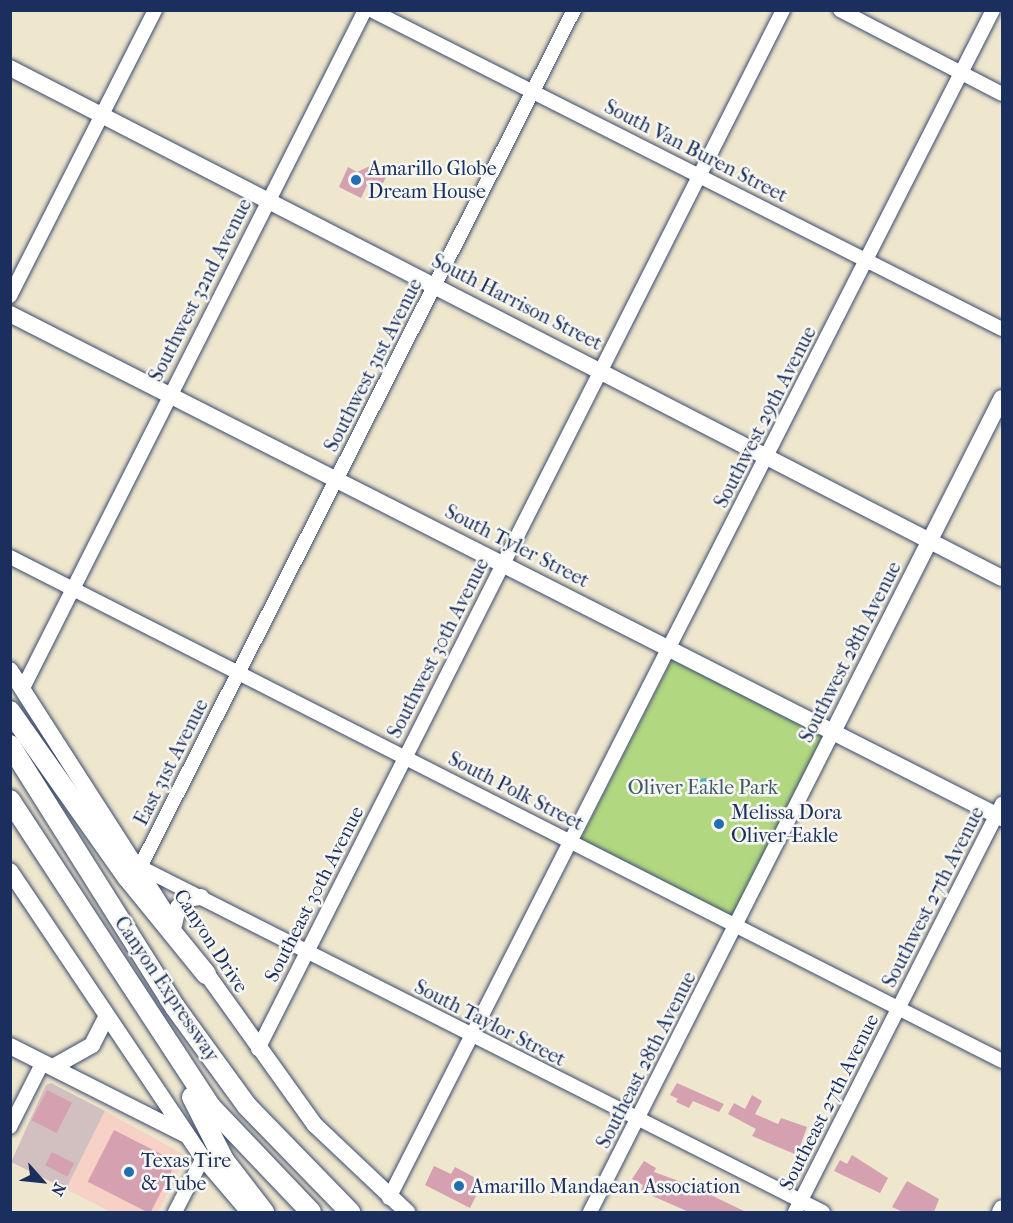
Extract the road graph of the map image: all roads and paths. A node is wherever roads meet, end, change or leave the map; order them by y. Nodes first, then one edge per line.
1 (155, 10) edge
2 (365, 10) edge
3 (371, 10) edge
4 (574, 10) edge
5 (783, 10) edge
6 (840, 10) edge
7 (993, 10) edge
8 (10, 68) edge
9 (961, 72) junction
10 (533, 90) junction
11 (1002, 94) edge
12 (103, 114) junction
13 (699, 174) junction
14 (269, 199) junction
15 (867, 260) junction
16 (436, 284) junction
17 (10, 296) edge
18 (10, 314) edge
19 (1002, 329) edge
20 (601, 369) junction
21 (168, 395) junction
22 (1002, 398) edge
23 (767, 456) junction
24 (337, 479) junction
25 (929, 541) junction
26 (10, 557) edge
27 (503, 563) junction
28 (1002, 578) edge
29 (73, 588) junction
30 (669, 648) junction
31 (10, 670) edge
32 (238, 673) junction
33 (23, 688) junction
34 (10, 711) edge
35 (833, 732) junction
36 (10, 745) edge
37 (405, 757) junction
38 (10, 800) edge
39 (10, 808) edge
40 (1000, 812) edge
41 (27, 828) junction
42 (572, 841) junction
43 (140, 867) junction
44 (10, 871) edge
45 (201, 897) junction
46 (174, 925) junction
47 (736, 925) junction
48 (306, 952) junction
49 (206, 974) junction
50 (898, 1008) junction
51 (106, 1018) junction
52 (156, 1024) junction
53 (473, 1036) junction
54 (10, 1046) edge
55 (258, 1049) junction
56 (1002, 1061) edge
57 (48, 1065) junction
58 (638, 1119) junction
59 (10, 1127) edge
60 (188, 1136) junction
61 (203, 1158) junction
62 (389, 1198) junction
63 (798, 1207) edge
64 (1002, 1208) edge
65 (175, 1212) edge
66 (249, 1212) edge
67 (264, 1212) edge
68 (311, 1212) edge
69 (350, 1212) edge
70 (407, 1212) edge
71 (590, 1212) edge
72 (823, 1212) edge
73 (1000, 1212) edge

1 - 12 street
2 - 14 street, Southwest 32nd Avenue
3 - 10 street, South Van Buren Street
4 - 10 street, Southwest 31st Avenue
5 - 13 street, Southwest 30th Avenue
6 - 9 street
7 - 9 street, Southwest 29th Avenue
8 - 12 main road, South Harrison Street
9 - 11 street
9 - 15 street, Southwest 29th Avenue
10 - 13 street, South Van Buren Street
10 - 16 street, Southwest 31st Avenue
12 - 14 main road, South Harrison Street
12 - 17 street
13 - 15 street, South Van Buren Street
13 - 20 street, Southwest 30th Avenue
14 - 16 main road, South Harrison Street
14 - 21 street, Southwest 32nd Avenue
15 - 19 street, South Van Buren Street
15 - 23 street, Southwest 29th Avenue
16 - 20 main road, South Harrison Street
16 - 24 street, Southwest 31st Avenue
18 - 21 main road, South Tyler Street
20 - 23 main road, South Harrison Street
20 - 27 street, Southwest 30th Avenue
21 - 24 main road, South Tyler Street
21 - 29 street, Southwest 32nd Avenue
22 - 25 main road, Southwest 28th Avenue
23 - 25 main road, South Harrison Street
23 - 30 street, Southwest 29th Avenue
24 - 27 main road, South Tyler Street
24 - 32 street, Southwest 31st Avenue
25 - 28 main road, South Harrison Street
25 - 35 main road, Southwest 28th Avenue
26 - 29 street, South Polk Street
27 - 30 main road, South Tyler Street
27 - 37 street, Southwest 30th Avenue
29 - 32 street, South Polk Street
29 - 33 street, Southwest 32nd Avenue
30 - 35 main road, South Tyler Street
30 - 42 street, Southwest 29th Avenue
31 - 33 main road, Canyon Drive
32 - 37 street, South Polk Street
32 - 43 street, East 31st Avenue
33 - 43 main road, Canyon Drive
34 - 49 highway
35 - 40 main road, South Tyler Street
35 - 47 street, Southwest 28th Avenue
36 - 69 highway, Canyon Expressway
37 - 42 street, South Polk Street
37 - 48 street, Southeast 30th Avenue
38 - 41 highway, Canyon Expressway
39 - 41 highway
40 - 50 street, Southwest 27th Avenue
41 - 52 highway, Canyon Expressway
42 - 47 street, South Polk Street
42 - 53 street, Southwest 29th Avenue
43 - 45 street, South Taylor Street
43 - 46 main road, Canyon Drive
44 - 51 main road
45 - 46 main road
45 - 48 street, South Taylor Street
46 - 49 main road, Canyon Drive
47 - 50 street, South Polk Street
47 - 58 street, Southeast 28th Avenue
48 - 53 street, South Taylor Street
48 - 55 street, Southeast 30th Avenue
49 - 55 main road, Canyon Drive
50 - 56 street, South Polk Street
50 - 63 street, Southeast 27th Avenue
51 - 57 main road
51 - 60 main road
52 - 67 highway
52 - 68 highway, Canyon Expressway
53 - 58 street, South Taylor Street
53 - 62 street, Southwest 29th Avenue
54 - 57 main road
55 - 62 main road, Canyon Drive
57 - 59 street
57 - 60 main road
58 - 63 street, South Taylor Street
58 - 71 street, Southeast 28th Avenue
60 - 61 main road
61 - 65 street
61 - 66 main road
62 - 70 main road, Canyon Drive
63 - 72 street, South Taylor Street
64 - 73 main road

